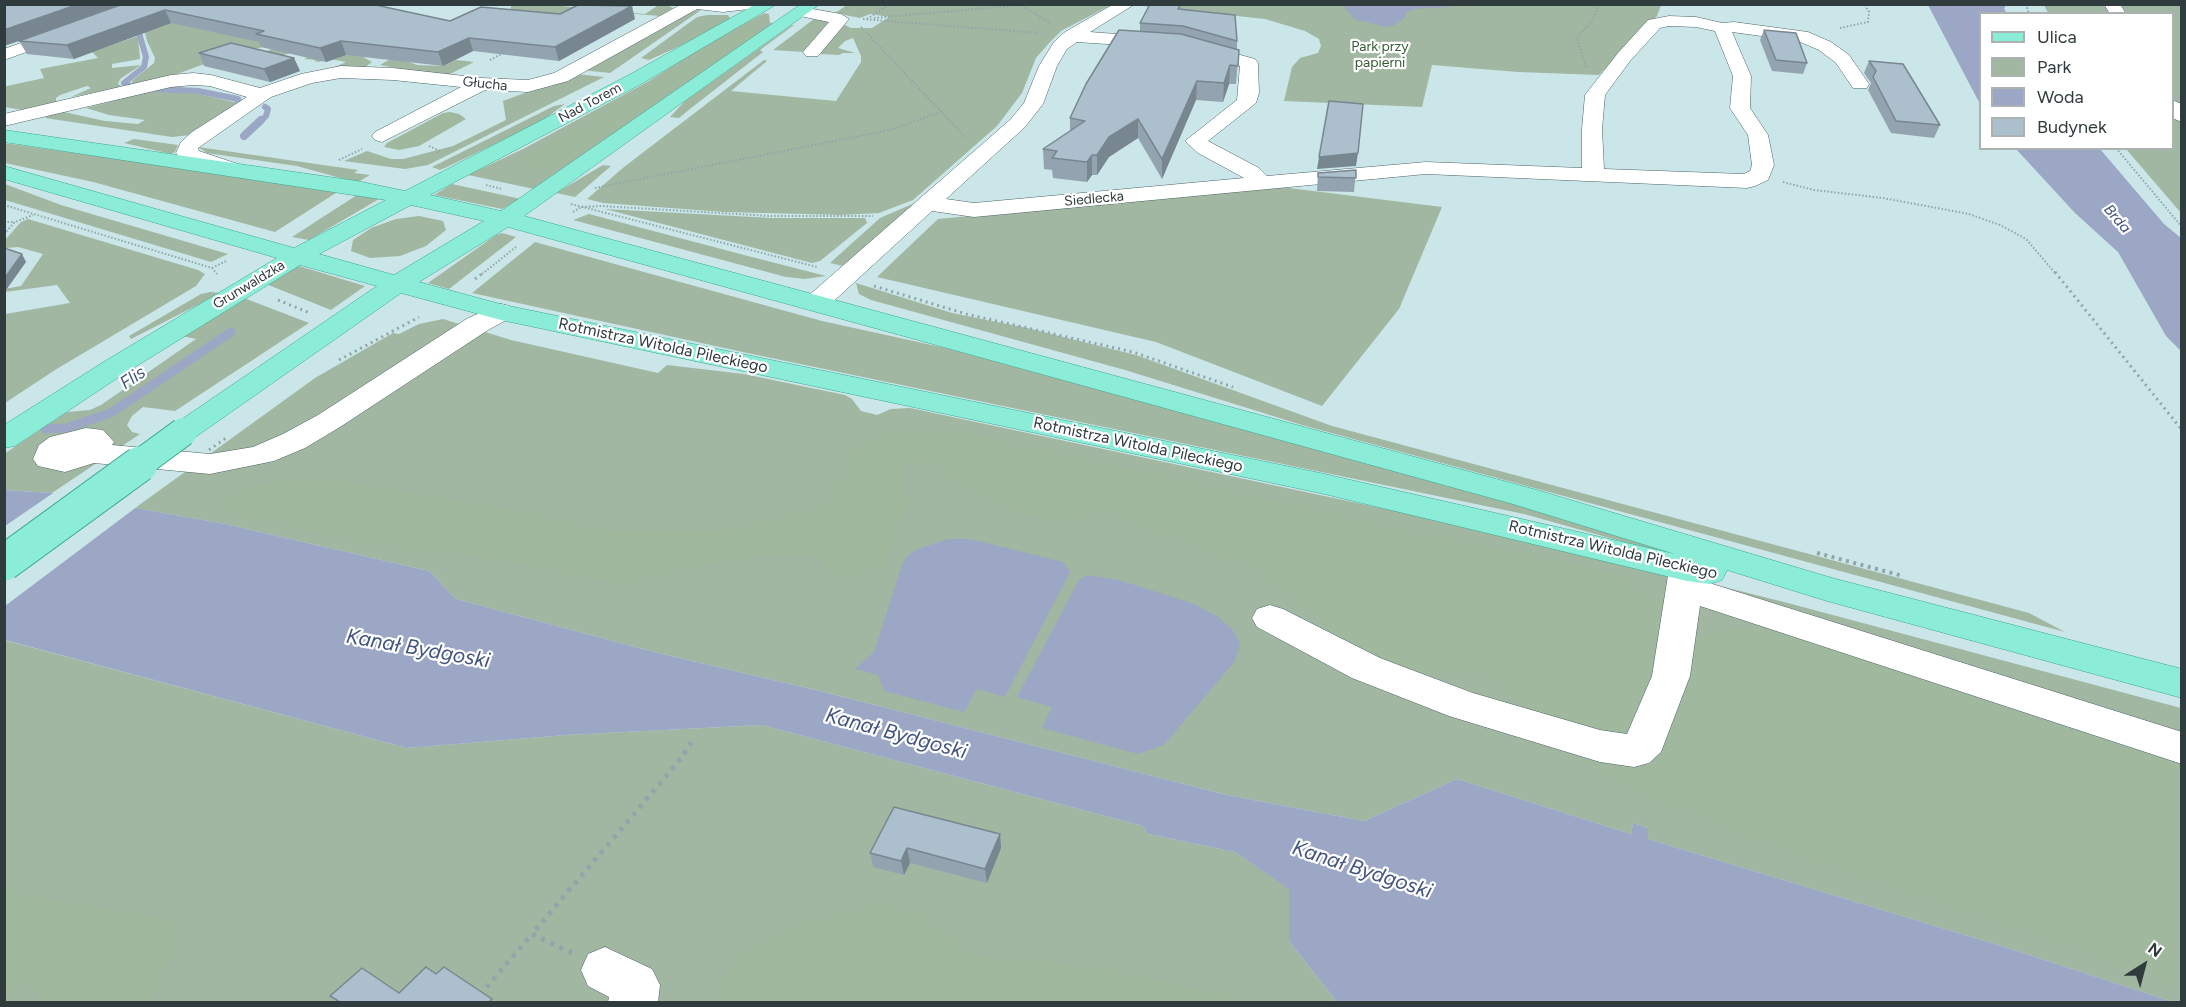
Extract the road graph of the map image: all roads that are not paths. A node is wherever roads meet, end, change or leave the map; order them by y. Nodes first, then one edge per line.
1 (146, 4) edge
2 (749, 4) edge
3 (770, 4) edge
4 (1127, 4) edge
5 (692, 5) edge
6 (807, 8) edge
7 (729, 15) junction
8 (1722, 28) junction
9 (1075, 34) junction
10 (812, 52) dead end
11 (4, 55) edge
12 (295, 63) edge
13 (250, 72) edge
14 (341, 72) junction
15 (217, 83) junction
16 (482, 84) junction
17 (1860, 84) dead end
18 (261, 97) junction
19 (4, 120) edge
20 (4, 136) edge
21 (382, 136) dead end
22 (230, 169) junction
23 (4, 171) edge
24 (1593, 174) junction
25 (1261, 183) junction
26 (408, 197) junction
27 (928, 204) junction
28 (505, 219) junction
29 (297, 256) junction
30 (397, 284) junction
31 (458, 292) junction
32 (816, 303) junction
33 (501, 312) junction
34 (333, 318) junction
35 (4, 439) edge
36 (92, 453) dead end
37 (4, 563) edge
38 (1685, 578) junction
39 (1827, 589) junction
40 (1269, 618) dead end
41 (2181, 684) edge
42 (2181, 747) edge

1 - 11 street
2 - 7 street, Głucha
3 - 7 main road, Nad Torem
4 - 9 street
5 - 7 street, Głucha
5 - 16 street, Głucha
6 - 10 street
6 - 28 main road
7 - 26 main road, Nad Torem
8 - 17 street
8 - 24 street
8 - 24 street, Siedlecka
9 - 25 street
9 - 27 street
12 - 14 street
13 - 15 street
14 - 16 street, Głucha
14 - 18 street, Głucha
15 - 18 street
15 - 19 street
16 - 21 street
18 - 22 street, Głucha
20 - 22 main road
22 - 26 main road
23 - 29 main road, Grunwaldzka
24 - 25 street, Siedlecka
25 - 27 street, Siedlecka
26 - 28 main road, Rotmistrza Witolda Pileckiego
26 - 29 main road, Nad Torem
27 - 32 street
28 - 30 main road
28 - 32 main road, Rotmistrza Witolda Pileckiego
29 - 30 main road, Rotmistrza Witolda Pileckiego
29 - 35 main road, Grunwaldzka
30 - 31 main road, Rotmistrza Witolda Pileckiego
30 - 34 main road
31 - 33 main road, Rotmistrza Witolda Pileckiego
31 - 34 main road, Rotmistrza Witolda Pileckiego
32 - 39 main road, Rotmistrza Witolda Pileckiego
33 - 36 street
33 - 38 main road, Rotmistrza Witolda Pileckiego
34 - 37 main road, bridge
38 - 39 main road, Rotmistrza Witolda Pileckiego
38 - 40 street
38 - 42 street
39 - 41 main road, Rotmistrza Witolda Pileckiego

